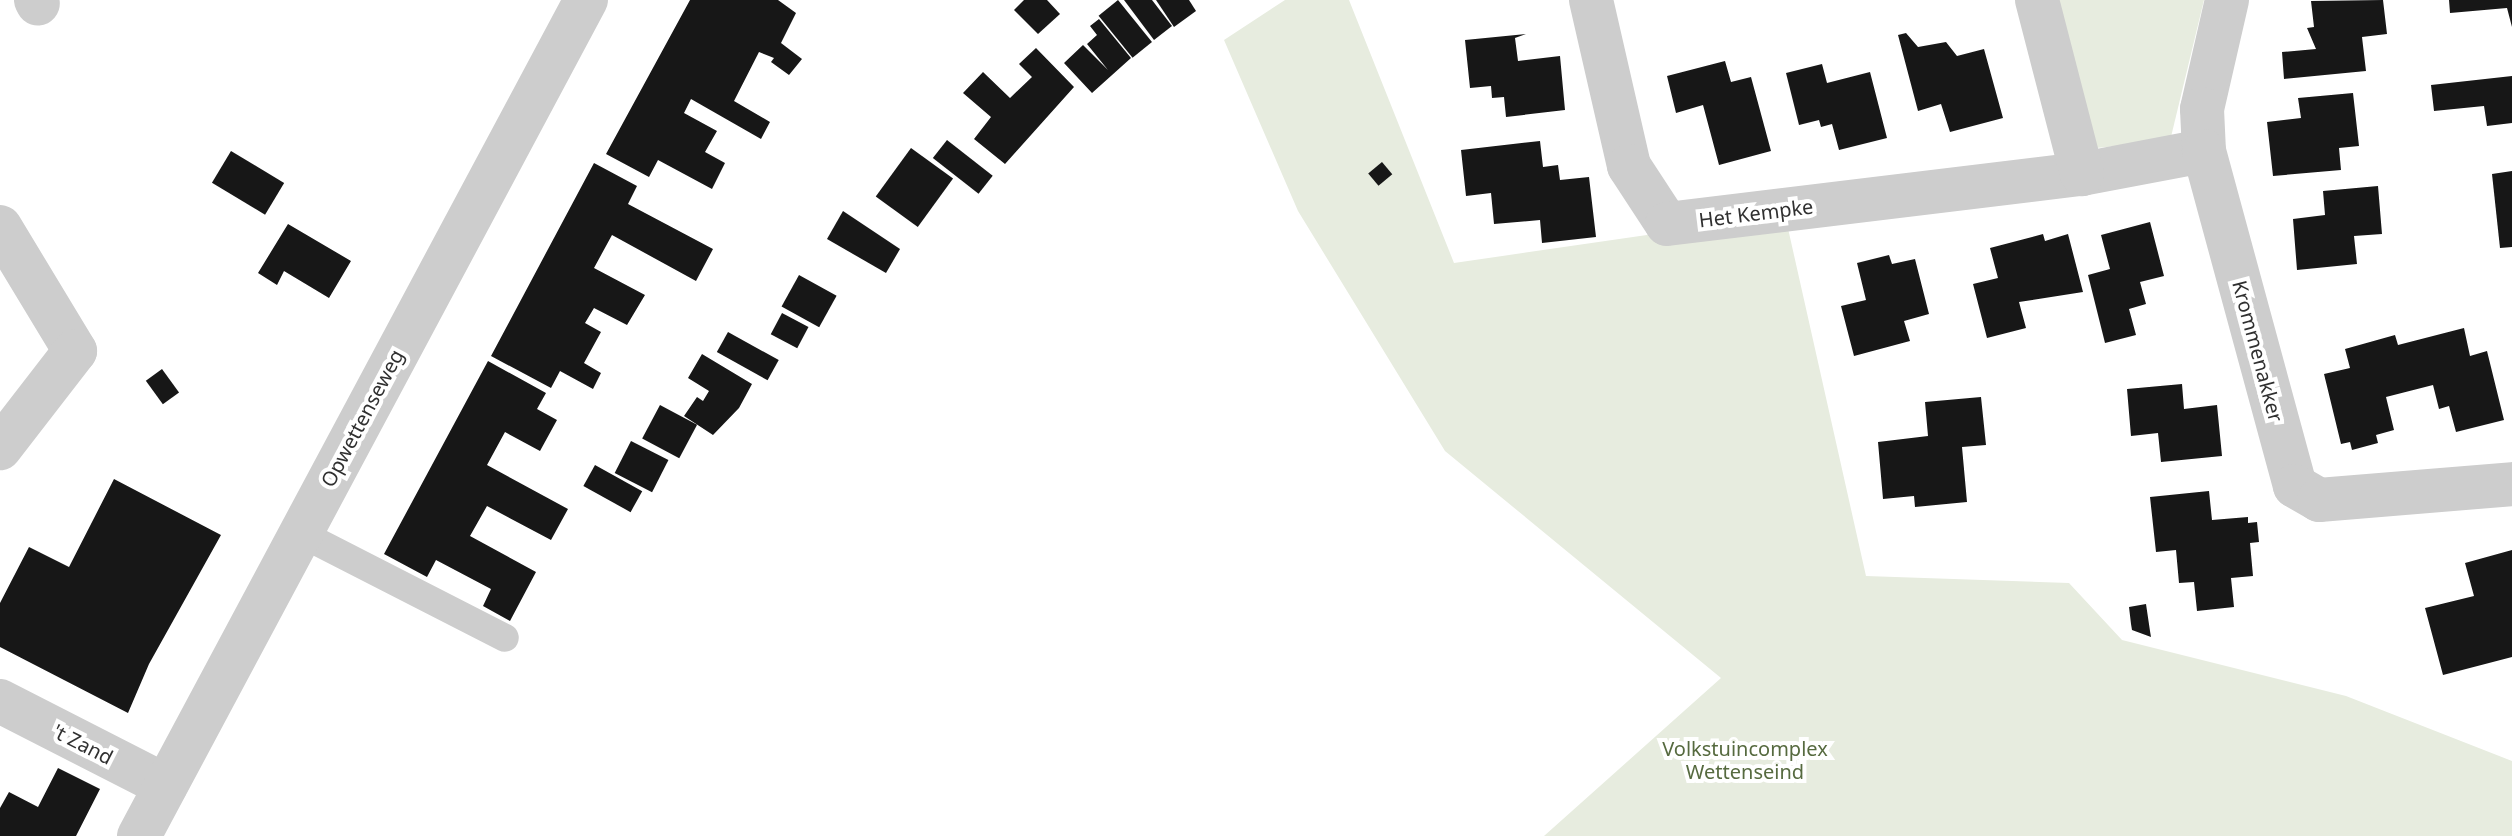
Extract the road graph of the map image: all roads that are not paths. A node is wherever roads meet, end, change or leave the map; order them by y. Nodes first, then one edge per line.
1 (586, 0) edge
2 (1591, 0) edge
3 (2037, 0) edge
4 (2227, 0) edge
5 (2204, 151) junction
6 (2082, 174) junction
7 (0, 227) edge
8 (0, 448) edge
9 (2512, 484) edge
10 (300, 533) junction
11 (505, 638) dead end
12 (0, 701) edge
13 (166, 786) junction
14 (139, 836) edge

1 - 10 street, Opwettenseweg
2 - 6 street, Het Kempke
3 - 6 street
4 - 5 street, Krommenakker
5 - 6 street, Het Kempke
5 - 9 street, Krommenakker
7 - 8 street
10 - 11 lane
10 - 13 street, Opwettenseweg
12 - 13 street, 't Zand
13 - 14 street, Opwettenseweg

